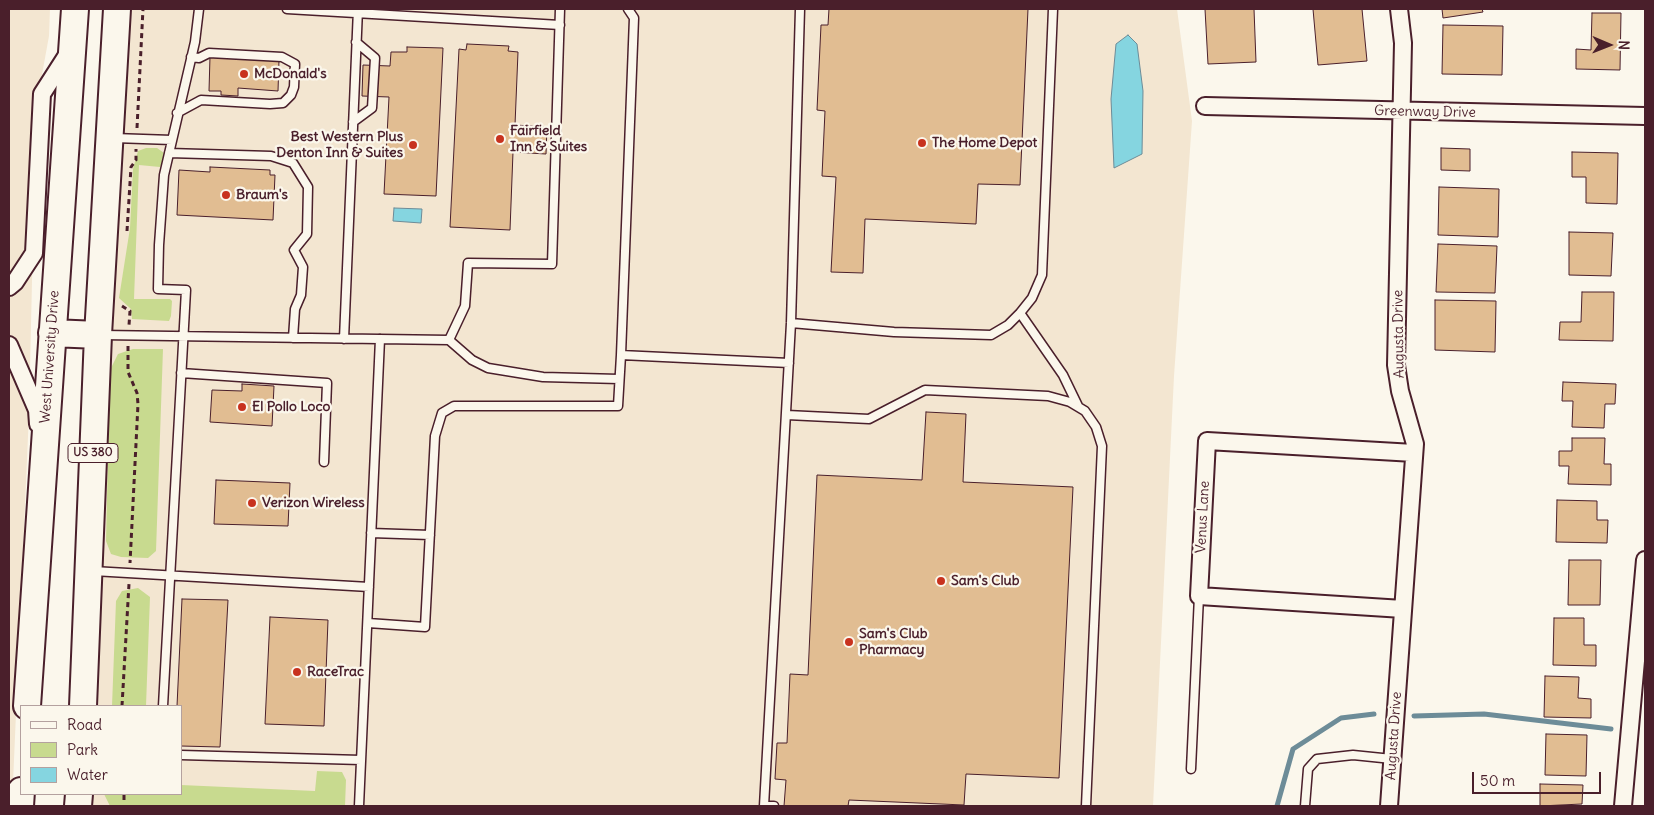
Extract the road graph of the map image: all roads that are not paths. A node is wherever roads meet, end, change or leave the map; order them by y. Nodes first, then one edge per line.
1 (75, 9) edge
2 (117, 9) edge
3 (199, 9) edge
4 (287, 9) edge
5 (560, 9) edge
6 (628, 9) edge
7 (800, 9) edge
8 (1053, 9) edge
9 (1399, 9) edge
10 (317, 10) edge
11 (358, 11) edge
12 (560, 25) junction
13 (356, 42) junction
14 (72, 48) junction
15 (191, 58) junction
16 (1205, 106) dead end
17 (1402, 112) junction
18 (177, 113) junction
19 (1645, 116) edge
20 (353, 122) junction
21 (110, 137) junction
22 (172, 140) junction
23 (169, 153) junction
24 (9, 287) edge
25 (1020, 313) junction
26 (791, 323) junction
27 (52, 333) junction
28 (98, 336) junction
29 (183, 336) junction
30 (293, 338) junction
31 (344, 338) junction
32 (380, 339) junction
33 (449, 340) junction
34 (9, 345) edge
35 (621, 355) junction
36 (789, 363) junction
37 (181, 373) junction
38 (619, 379) junction
39 (1078, 407) junction
40 (787, 415) junction
41 (1414, 453) junction
42 (324, 462) dead end
43 (42, 491) junction
44 (371, 533) junction
45 (430, 535) junction
46 (1645, 560) edge
47 (89, 570) junction
48 (170, 575) junction
49 (369, 587) junction
50 (1200, 596) junction
51 (1404, 609) junction
52 (368, 623) junction
53 (27, 705) edge
54 (83, 705) edge
55 (163, 705) edge
56 (1638, 724) edge
57 (182, 755) edge
58 (1392, 759) junction
59 (361, 760) junction
60 (1191, 769) dead end
61 (359, 806) edge
62 (764, 806) edge
63 (774, 806) edge
64 (1086, 806) edge
65 (1305, 806) edge
66 (1389, 806) edge
67 (1623, 806) edge

1 - 14 main road, West University Drive
2 - 21 main road, US 380
3 - 15 lane
4 - 10 lane
5 - 12 lane
6 - 35 lane
7 - 26 lane
8 - 25 lane
9 - 17 street, Augusta Drive
10 - 11 lane
11 - 12 lane
11 - 13 lane
12 - 33 lane
13 - 20 lane
13 - 20 lane
14 - 24 street
14 - 27 main road, West University Drive
15 - 18 lane
15 - 18 lane
16 - 17 street, Greenway Drive
17 - 19 street, Greenway Drive
17 - 41 street, Augusta Drive
18 - 22 lane
20 - 31 lane
21 - 22 lane
21 - 28 main road, US 380
22 - 23 lane
23 - 29 lane
23 - 30 lane
25 - 26 lane
25 - 39 lane
26 - 36 lane
27 - 28 main road
27 - 43 main road, West University Drive
28 - 29 lane
28 - 47 main road, US 380
29 - 30 lane
29 - 37 lane
30 - 31 lane
31 - 32 lane
32 - 33 lane
32 - 44 lane
33 - 38 lane
34 - 43 street
35 - 36 lane
35 - 38 lane
36 - 40 lane
37 - 42 lane
37 - 48 lane
38 - 45 lane
39 - 40 lane
39 - 64 lane
40 - 62 lane
41 - 50 street, Venus Lane
41 - 51 street, Augusta Drive
43 - 53 main road, West University Drive
44 - 45 lane
44 - 49 lane
45 - 52 lane
46 - 56 street
47 - 48 lane
47 - 54 main road, US 380
48 - 49 lane
48 - 55 lane
49 - 52 lane
50 - 51 street
50 - 60 lane
51 - 58 street, Augusta Drive
52 - 59 lane
56 - 67 street
57 - 59 lane
58 - 65 lane
58 - 66 street, Augusta Drive
59 - 61 lane
62 - 63 lane

